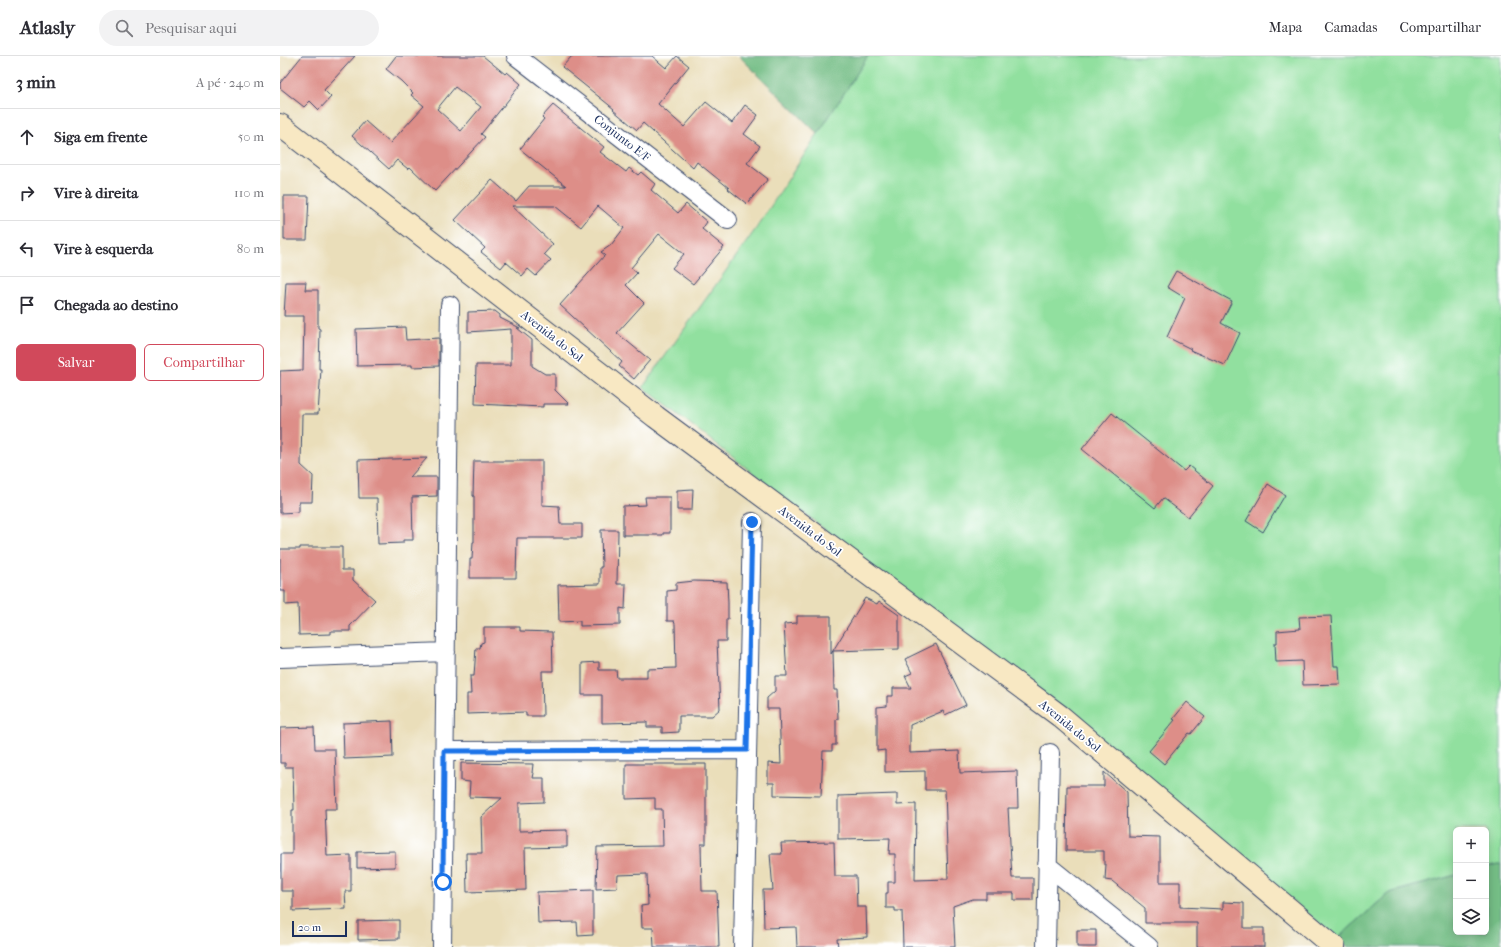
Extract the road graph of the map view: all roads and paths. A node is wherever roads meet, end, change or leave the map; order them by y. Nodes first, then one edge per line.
1 (516, 56) edge
2 (280, 125) edge
3 (728, 220) dead end
4 (450, 305) dead end
5 (752, 522) dead end
6 (446, 652) junction
7 (280, 658) edge
8 (747, 750) junction
9 (444, 751) junction
10 (1050, 753) dead end
11 (1047, 865) junction
12 (442, 947) edge
13 (743, 947) edge
14 (1046, 947) edge
15 (1149, 947) edge
16 (1334, 947) edge

1 - 3 street, Conjunto E/F
2 - 16 street, Avenida do Sol
4 - 6 street
5 - 8 street
6 - 7 street
6 - 9 street
8 - 9 street
8 - 13 street
9 - 12 street
10 - 11 street
11 - 14 street
11 - 15 street

